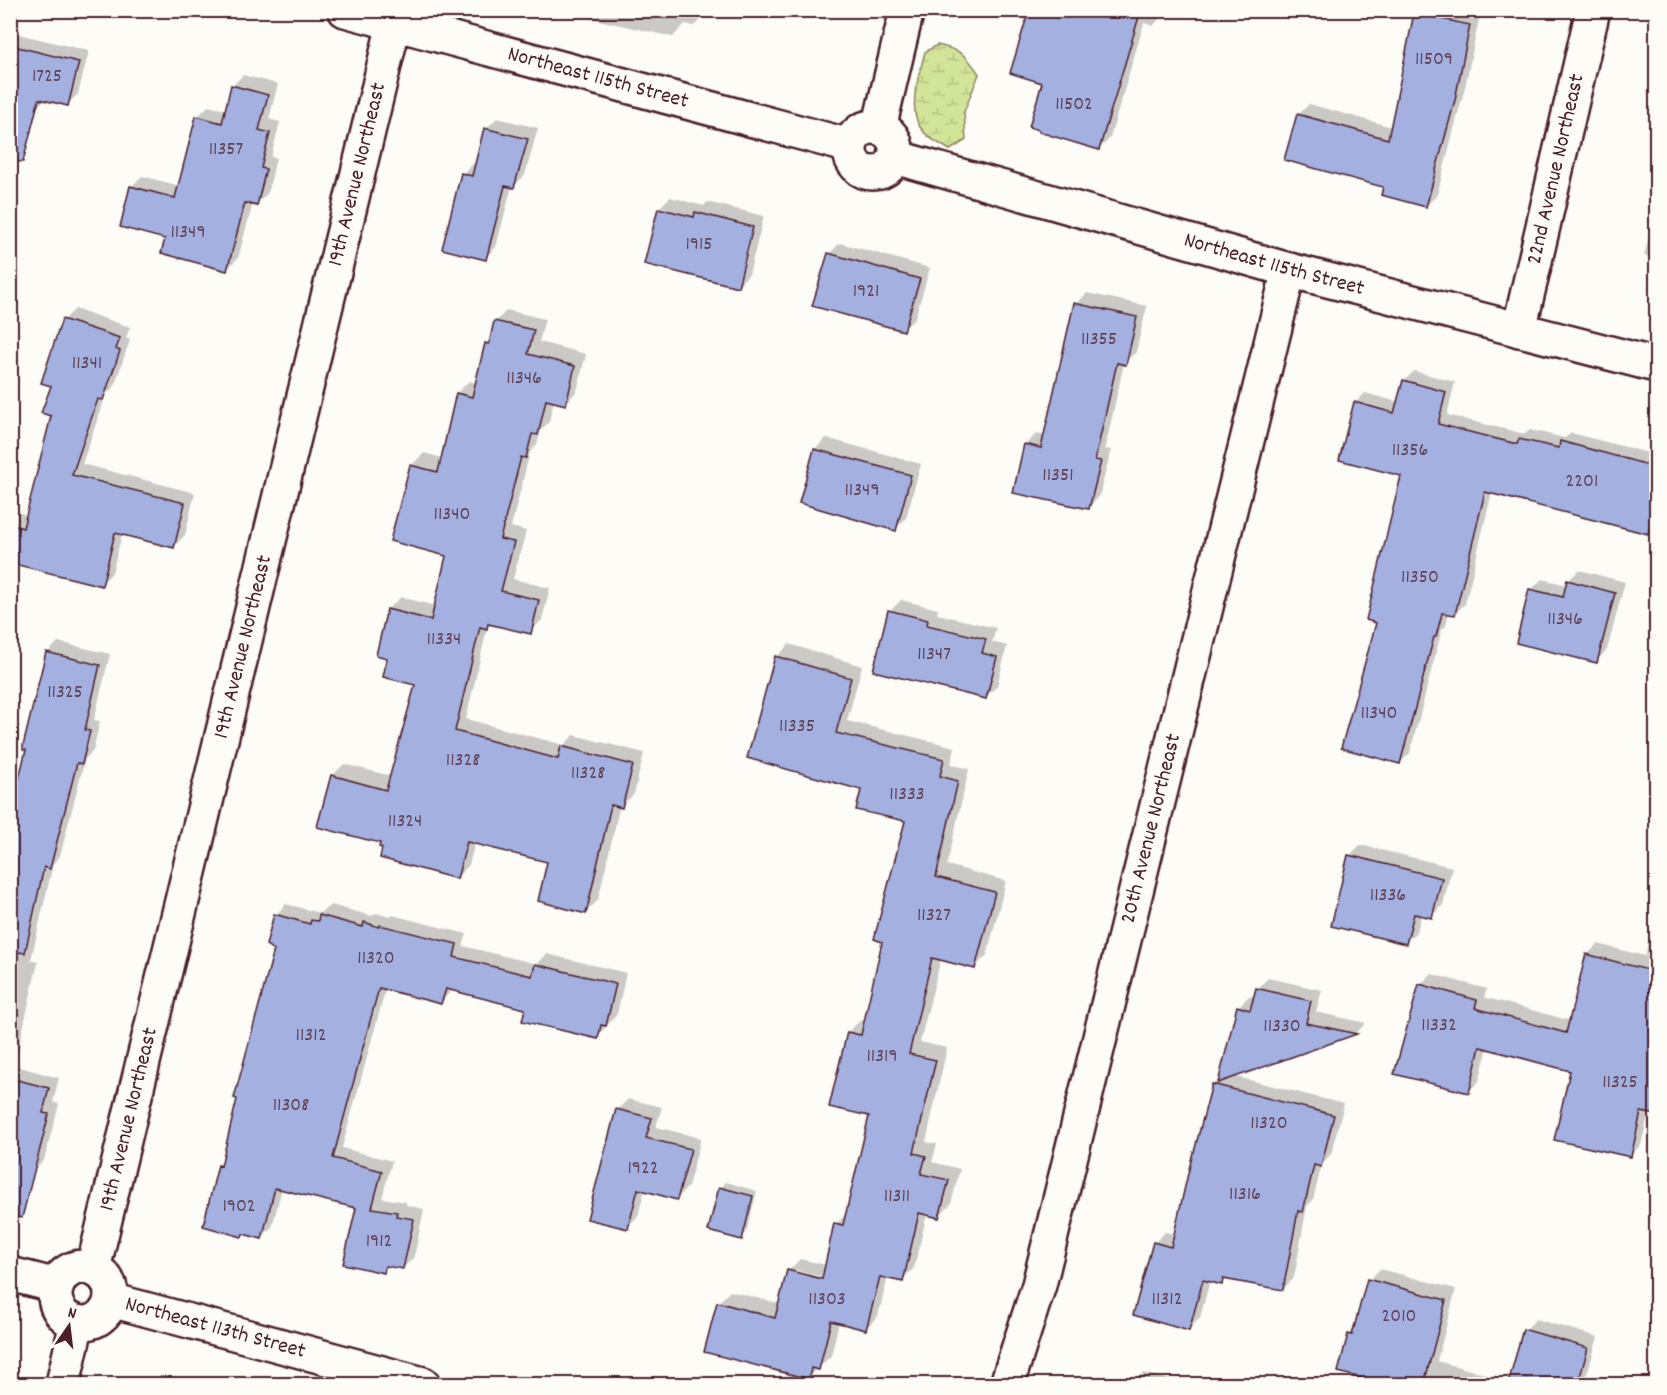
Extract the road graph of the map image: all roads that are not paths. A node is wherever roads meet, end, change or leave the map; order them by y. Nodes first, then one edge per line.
1 (345, 10) edge
2 (907, 10) edge
3 (1593, 10) edge
4 (394, 24) junction
5 (879, 128) junction
6 (850, 146) junction
7 (895, 157) junction
8 (1289, 270) junction
9 (1520, 330) junction
10 (1656, 365) edge
11 (93, 1269) junction
12 (10, 1274) edge
13 (57, 1286) junction
14 (111, 1300) junction
15 (77, 1322) junction
16 (63, 1384) edge
17 (423, 1384) edge
18 (1007, 1384) edge

1 - 4 street, Northeast 115th Street
2 - 5 street
3 - 9 street, 22nd Avenue Northeast
4 - 6 street, Northeast 115th Street
4 - 11 street, 19th Avenue Northeast
5 - 6 street
5 - 7 street
6 - 7 street
7 - 8 street, Northeast 115th Street
8 - 9 street, Northeast 115th Street
8 - 18 street, 20th Avenue Northeast
9 - 10 street, Northeast 115th Street
11 - 13 street
11 - 14 street
12 - 13 street
13 - 15 street
14 - 15 street
14 - 17 street, Northeast 113th Street
15 - 16 street

